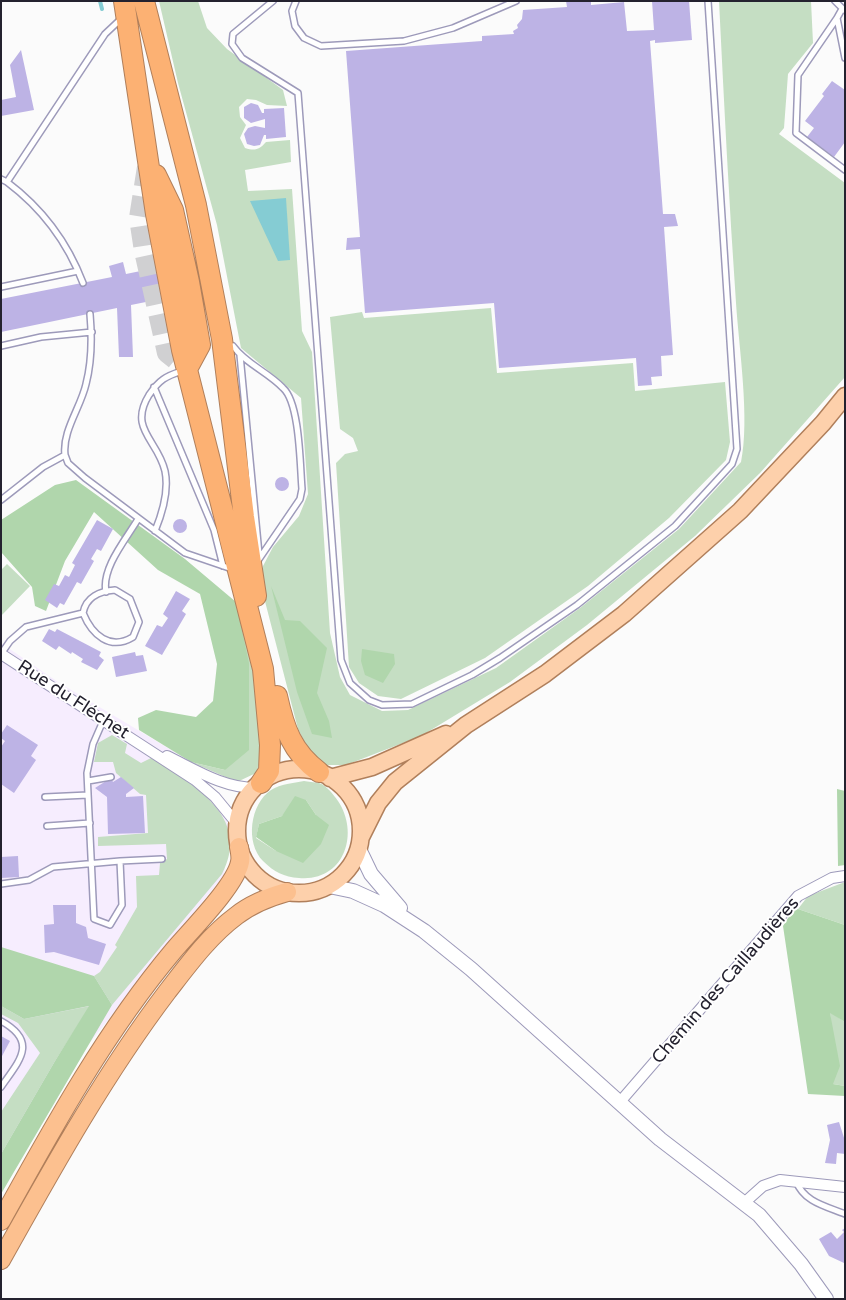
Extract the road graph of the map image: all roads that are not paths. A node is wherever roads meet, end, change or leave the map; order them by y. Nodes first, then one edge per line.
1 (144, 1) edge
2 (273, 1) edge
3 (296, 1) edge
4 (516, 1) edge
5 (708, 1) edge
6 (835, 1) edge
7 (125, 8) edge
8 (844, 10) edge
9 (837, 18) junction
10 (845, 58) edge
11 (148, 158) junction
12 (845, 170) edge
13 (1, 179) edge
14 (7, 182) junction
15 (78, 271) junction
16 (83, 283) dead end
17 (1, 287) edge
18 (90, 314) dead end
19 (92, 332) junction
20 (1, 346) edge
21 (232, 354) junction
22 (187, 369) junction
23 (154, 387) junction
24 (845, 396) edge
25 (65, 455) junction
26 (1, 500) edge
27 (138, 519) junction
28 (155, 532) junction
29 (243, 566) junction
30 (106, 592) junction
31 (83, 613) junction
32 (1, 654) edge
33 (103, 721) junction
34 (466, 725) junction
35 (146, 747) junction
36 (324, 775) junction
37 (111, 778) dead end
38 (88, 781) junction
39 (258, 785) junction
40 (88, 795) junction
41 (45, 797) dead end
42 (90, 823) junction
43 (238, 825) junction
44 (47, 826) dead end
45 (360, 843) junction
46 (240, 847) junction
47 (162, 859) dead end
48 (120, 861) junction
49 (92, 863) junction
50 (845, 876) edge
51 (1, 884) edge
52 (329, 886) junction
53 (287, 892) junction
54 (424, 931) junction
55 (1, 1021) edge
56 (1, 1087) edge
57 (619, 1103) junction
58 (796, 1181) junction
59 (845, 1187) edge
60 (744, 1203) junction
61 (845, 1214) edge
62 (1, 1221) edge
63 (1, 1260) edge
64 (826, 1299) edge

1 - 21 highway
2 - 5 lane
3 - 4 lane
6 - 8 lane
7 - 11 highway
7 - 14 lane
8 - 9 lane
9 - 10 lane
9 - 12 lane
11 - 22 highway
11 - 22 highway
13 - 14 lane
14 - 15 lane
15 - 16 lane
15 - 17 lane
18 - 19 lane
19 - 20 lane
19 - 25 lane
21 - 29 highway
21 - 29 lane
22 - 23 lane
22 - 29 highway
23 - 28 lane
23 - 29 lane
24 - 34 main road
25 - 26 lane
25 - 27 lane
27 - 28 lane
27 - 30 lane
28 - 29 lane
29 - 36 highway
29 - 39 highway
30 - 31 lane
30 - 31 lane
31 - 32 lane
32 - 33 street, Rue du Fléchet
33 - 35 street, Rue du Fléchet
33 - 38 lane
34 - 36 main road
34 - 45 main road
35 - 39 street, Rue du Fléchet
35 - 43 street, Rue du Fléchet
36 - 39 main road
36 - 45 main road
37 - 38 lane
38 - 40 lane
39 - 43 main road
40 - 41 lane
40 - 42 lane
42 - 44 lane
42 - 49 lane
43 - 46 main road
45 - 52 main road
45 - 54 street
46 - 53 main road
46 - 62 highway
47 - 48 lane
48 - 49 lane
48 - 49 lane
49 - 51 lane
50 - 57 street, Chemin des Caillaudières
52 - 53 main road
52 - 54 street
53 - 63 highway
54 - 57 street
55 - 56 lane
57 - 60 street
58 - 59 street
58 - 60 street
58 - 61 lane
60 - 64 street

